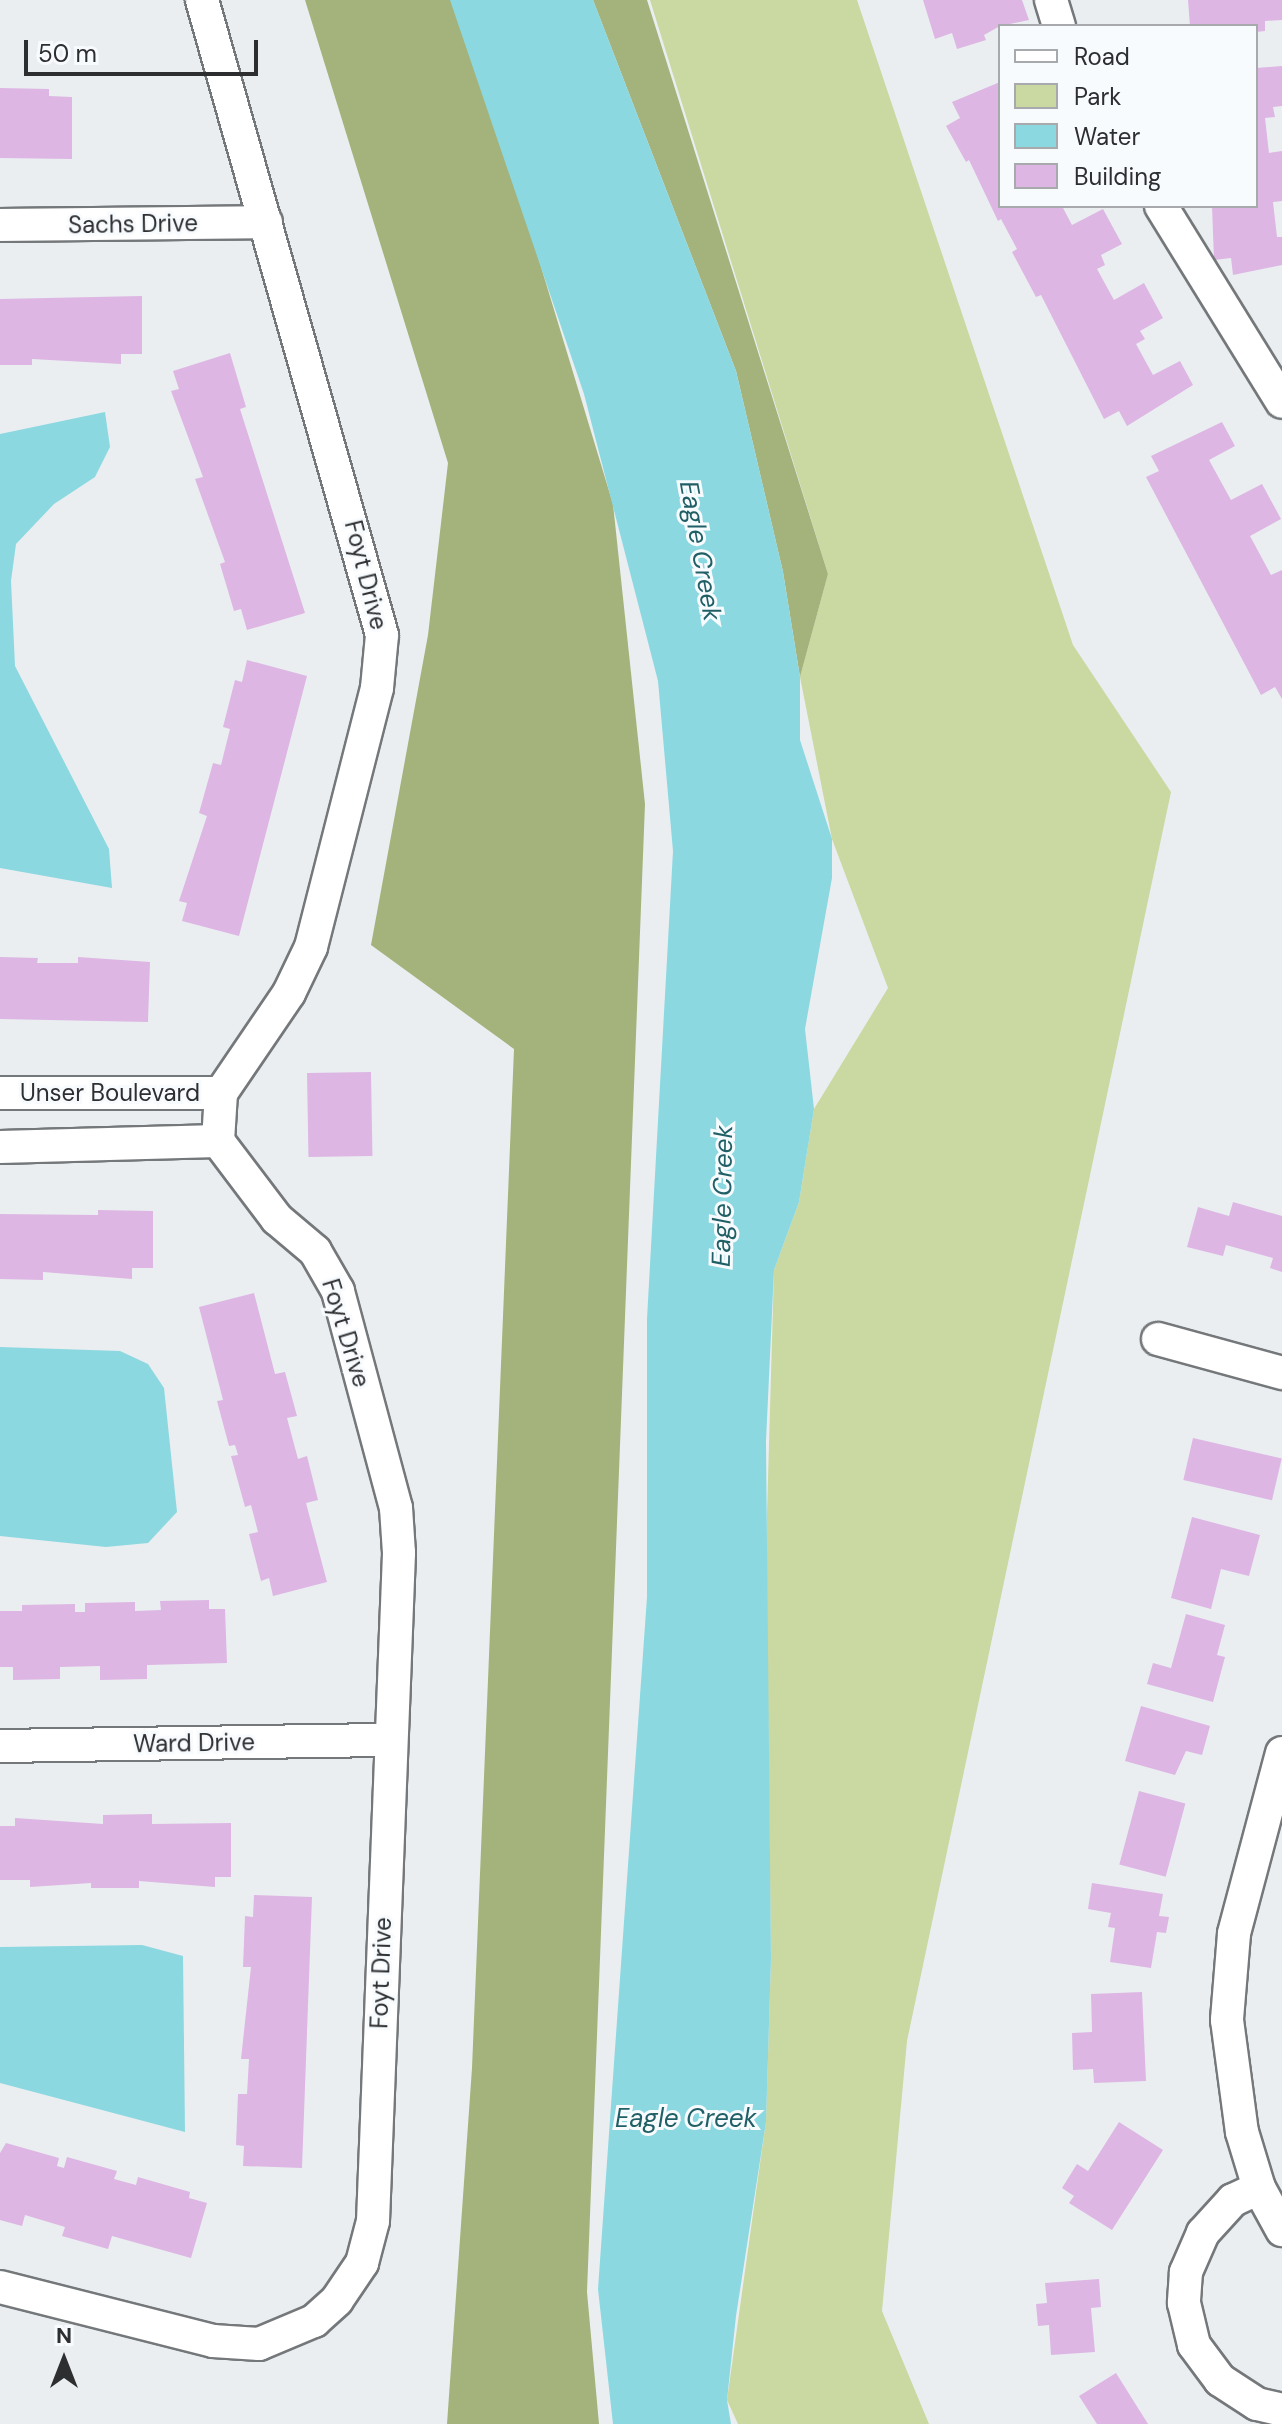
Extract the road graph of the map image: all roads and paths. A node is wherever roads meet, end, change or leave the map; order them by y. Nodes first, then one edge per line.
1 (202, 0) edge
2 (1051, 0) edge
3 (1058, 24) edge
4 (1162, 208) edge
5 (266, 222) junction
6 (0, 225) edge
7 (1282, 402) edge
8 (0, 1093) edge
9 (221, 1093) junction
10 (218, 1141) junction
11 (0, 1147) edge
12 (1158, 1339) dead end
13 (1282, 1373) edge
14 (389, 1740) junction
15 (0, 1746) edge
16 (1282, 1753) edge
17 (1259, 2188) junction
18 (1282, 2230) edge
19 (0, 2287) edge
20 (1282, 2410) edge

1 - 5 street, Foyt Drive
2 - 3 street
4 - 7 street
5 - 6 street, Sachs Drive
5 - 9 street, Foyt Drive
8 - 9 street, Unser Boulevard
9 - 10 street
10 - 11 street, Unser Boulevard
10 - 14 street, Foyt Drive
12 - 13 street
14 - 15 street, Ward Drive
14 - 19 street, Foyt Drive
16 - 17 street
17 - 18 street
17 - 20 street

